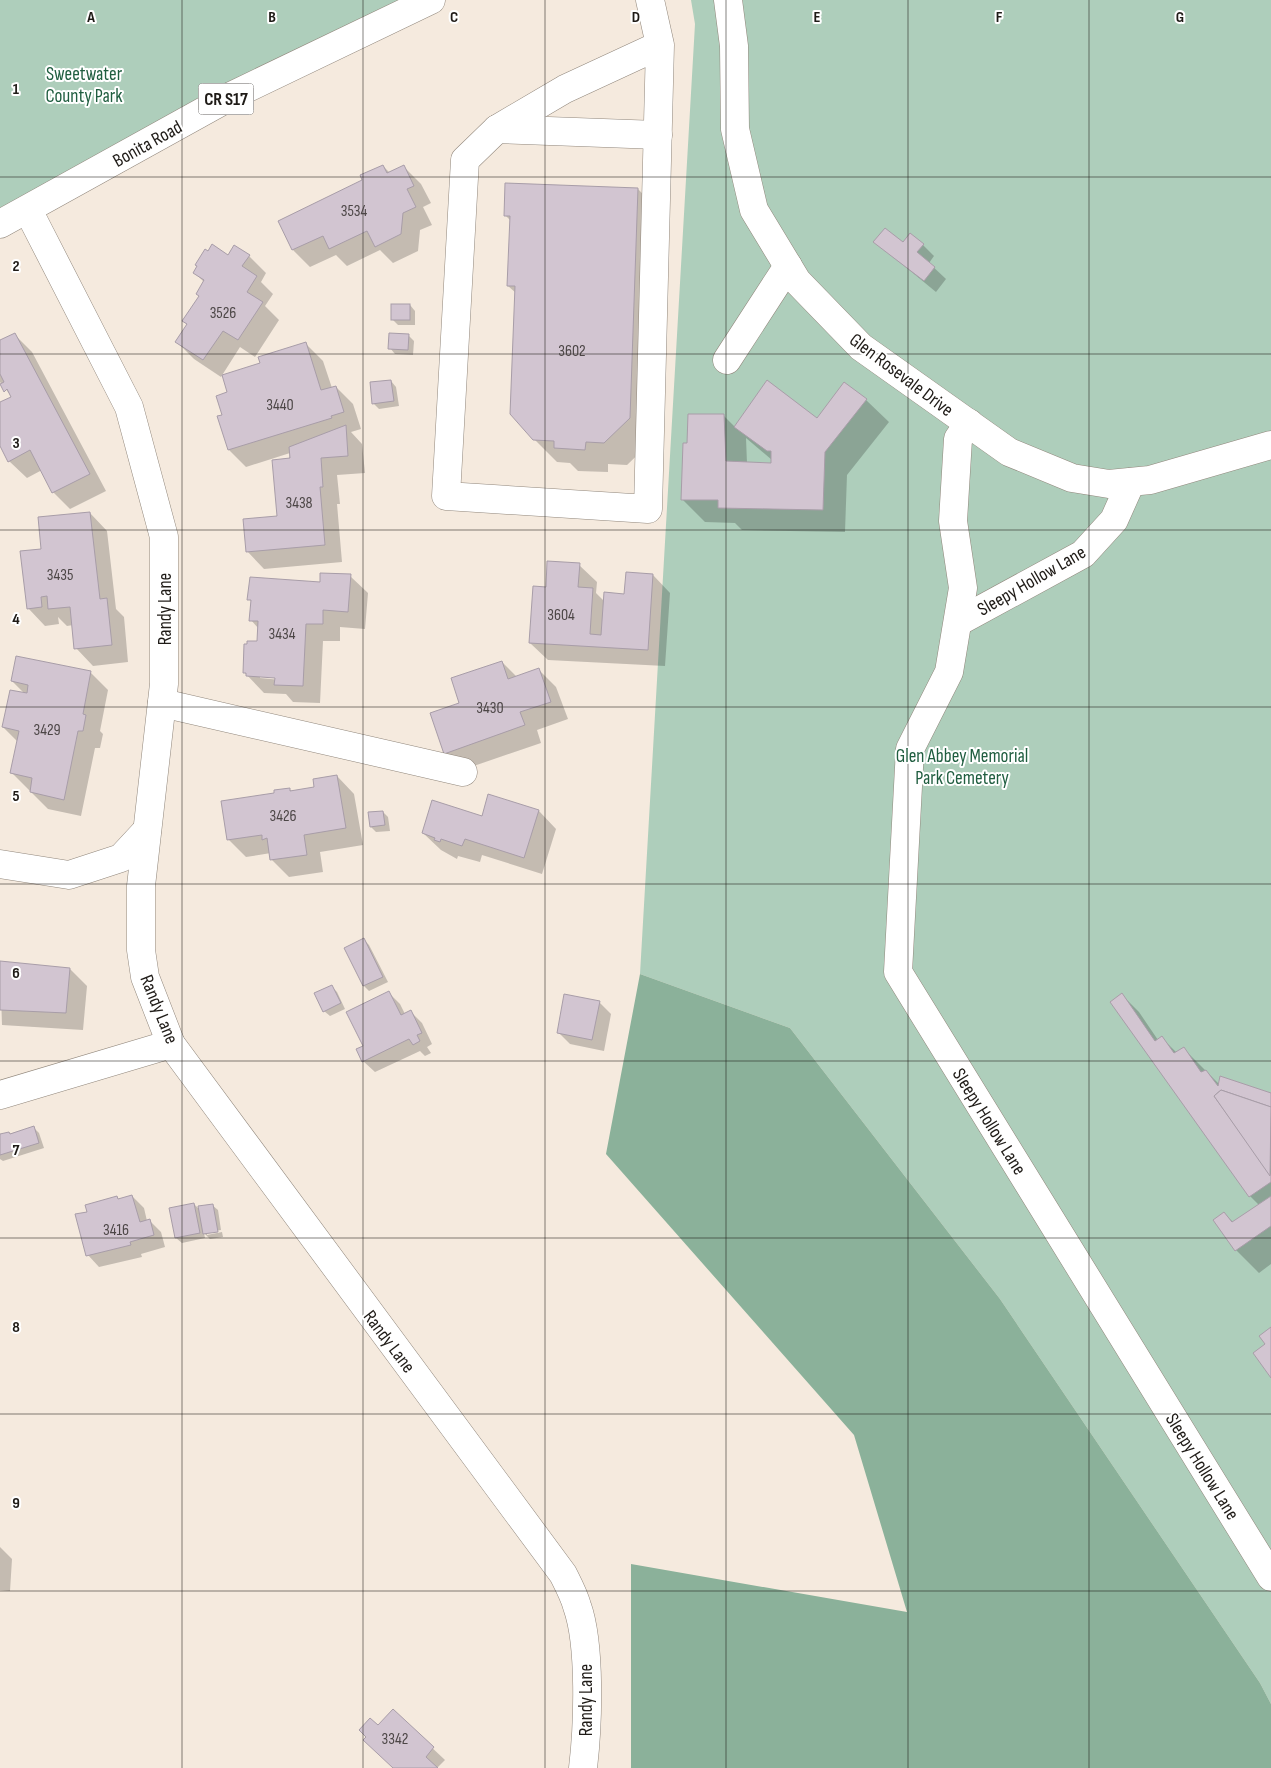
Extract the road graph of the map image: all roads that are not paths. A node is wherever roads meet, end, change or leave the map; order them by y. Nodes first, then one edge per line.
1 (431, 0) edge
2 (650, 0) edge
3 (728, 0) edge
4 (660, 45) junction
5 (498, 129) junction
6 (658, 136) junction
7 (28, 210) junction
8 (0, 224) edge
9 (788, 266) junction
10 (726, 360) dead end
11 (969, 423) junction
12 (1271, 445) edge
13 (1131, 482) junction
14 (958, 622) junction
15 (162, 703) junction
16 (463, 772) dead end
17 (147, 830) junction
18 (0, 864) edge
19 (171, 1044) junction
20 (0, 1095) edge
21 (1271, 1577) edge
22 (583, 1768) edge

1 - 7 street, Bonita Road / CR S17
2 - 4 street
3 - 9 street, Glen Rosevale Drive
4 - 5 street
4 - 6 street
5 - 6 street
5 - 6 street
7 - 8 street, Bonita Road / CR S17
7 - 15 street, Randy Lane
9 - 10 street
9 - 11 street, Glen Rosevale Drive
11 - 13 street, Glen Rosevale Drive
11 - 14 street, Sleepy Hollow Lane
12 - 13 street, Glen Rosevale Drive
13 - 14 street, Sleepy Hollow Lane
14 - 21 street, Sleepy Hollow Lane
15 - 16 street
15 - 17 street, Randy Lane
17 - 18 street
17 - 19 street, Randy Lane
19 - 20 street
19 - 22 street, Randy Lane

